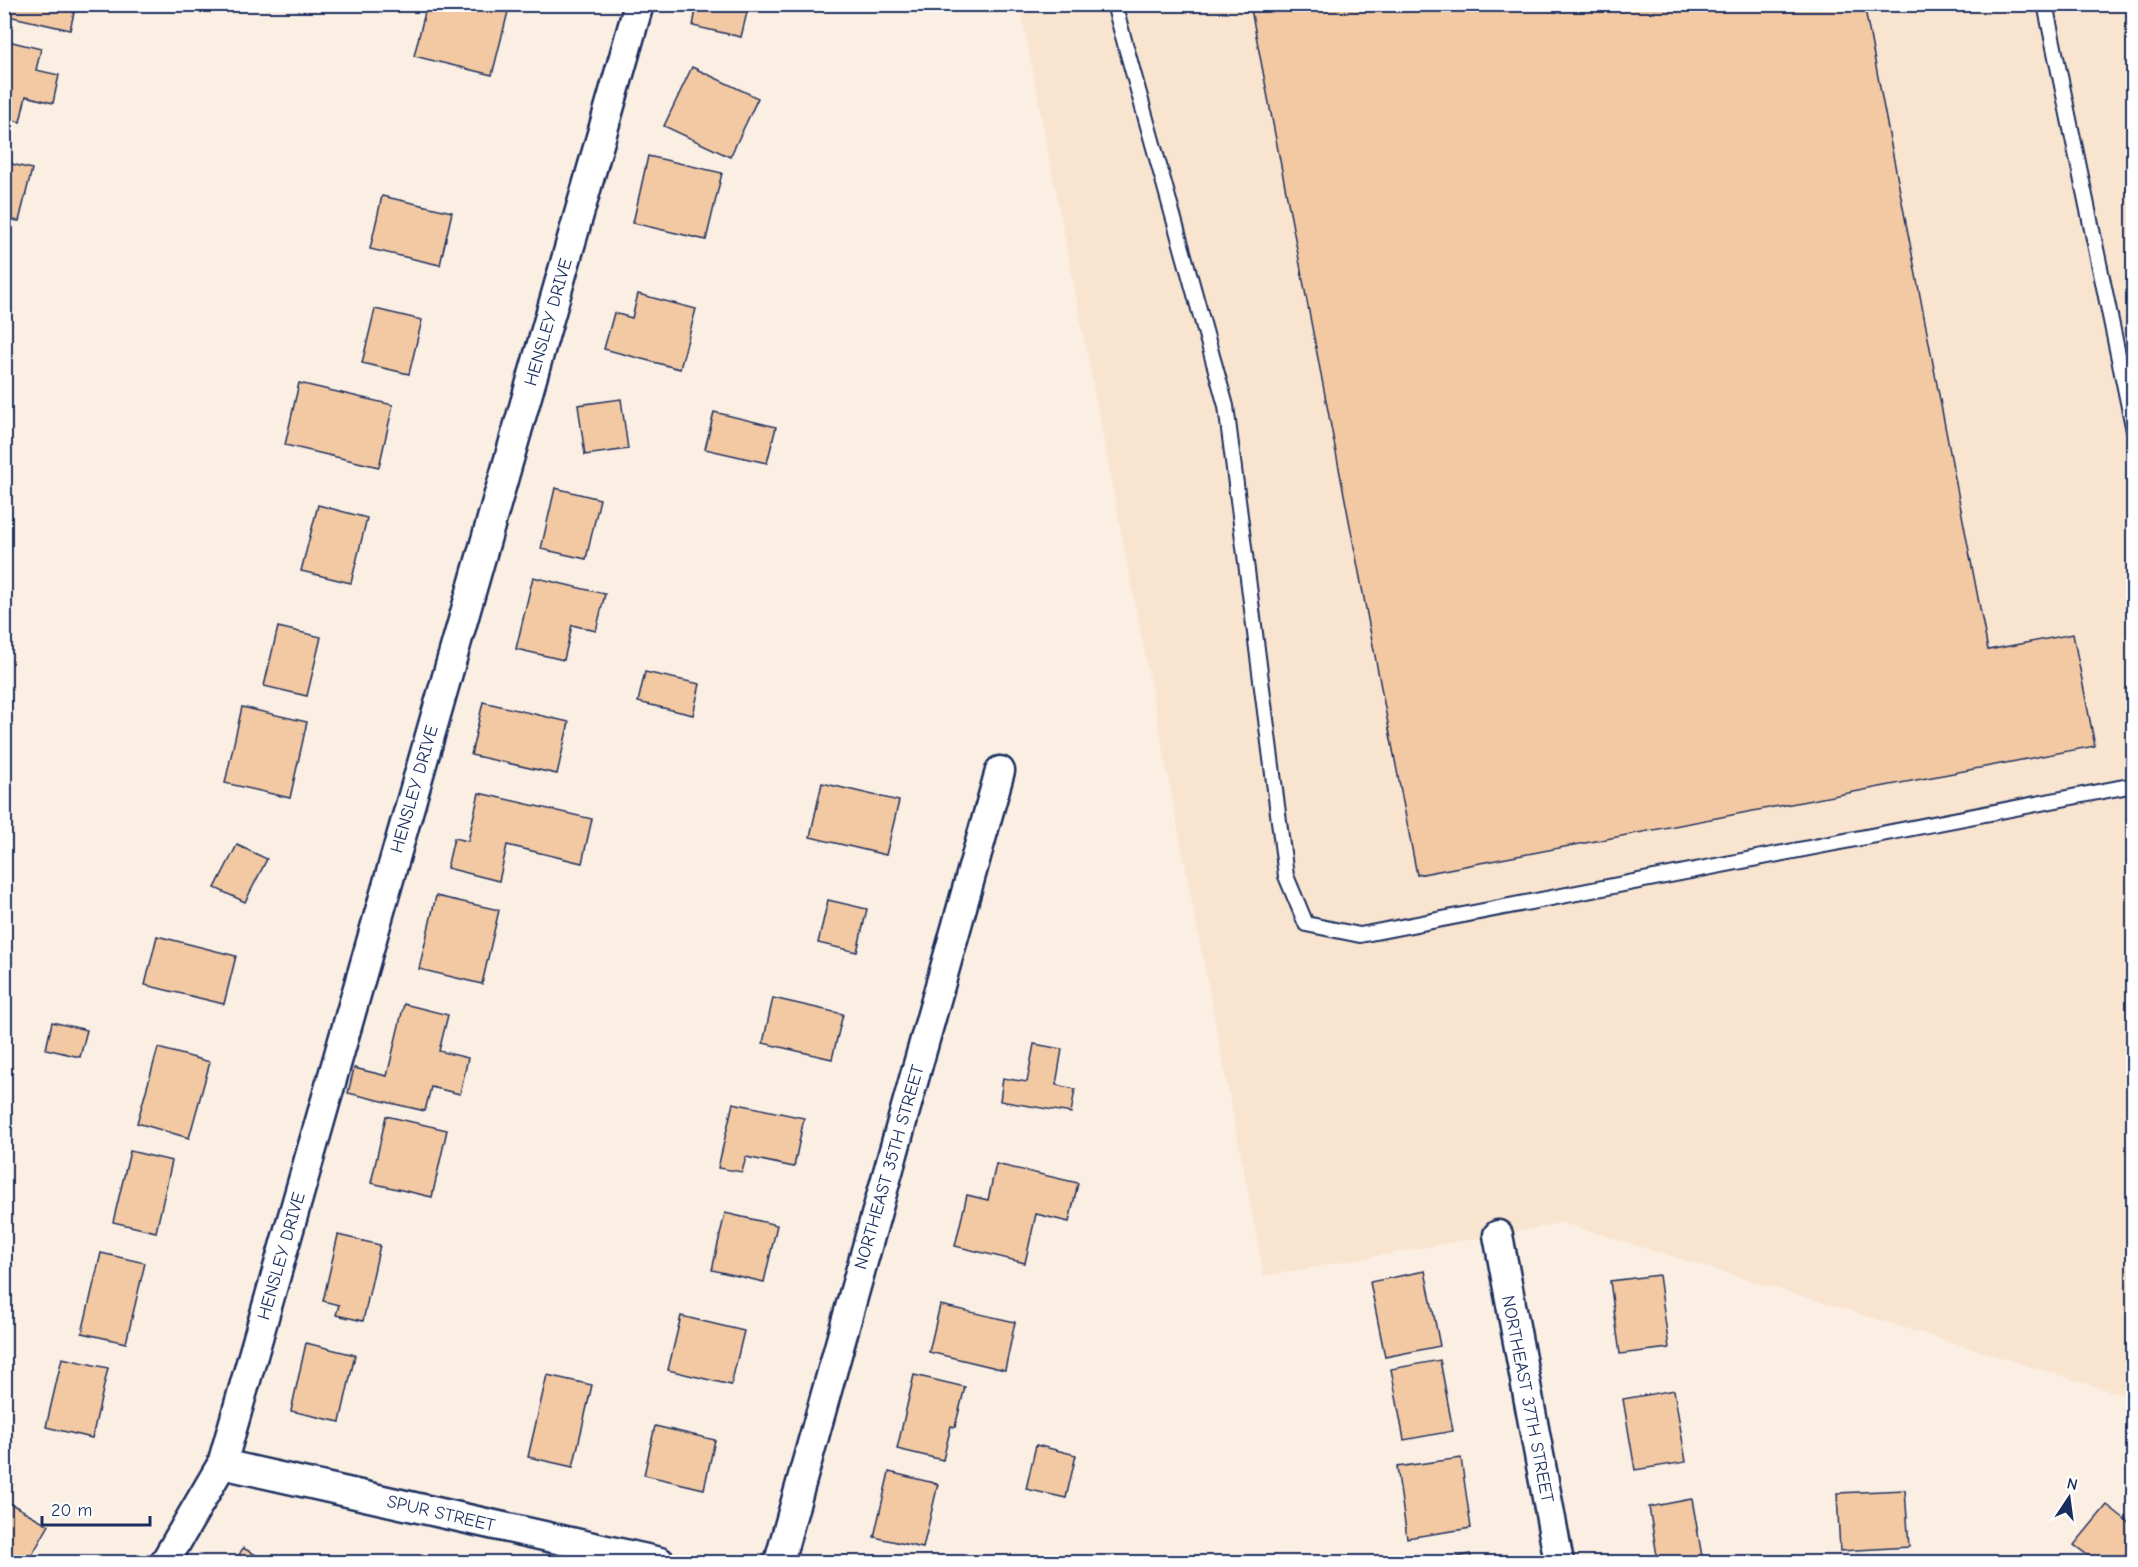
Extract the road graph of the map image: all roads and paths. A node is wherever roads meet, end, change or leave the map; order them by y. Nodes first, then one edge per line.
1 (639, 4) edge
2 (1114, 4) edge
3 (2044, 4) edge
4 (2133, 431) edge
5 (1000, 771) dead end
6 (2133, 785) edge
7 (1498, 1235) dead end
8 (222, 1464) junction
9 (165, 1563) edge
10 (660, 1563) edge
11 (779, 1563) edge
12 (1559, 1563) edge

1 - 8 street, HENSLEY DRIVE
2 - 6 lane
3 - 4 lane
5 - 11 street, NORTHEAST 35TH STREET
7 - 12 street, NORTHEAST 37TH STREET
8 - 9 street, HENSLEY DRIVE
8 - 10 street, SPUR STREET

